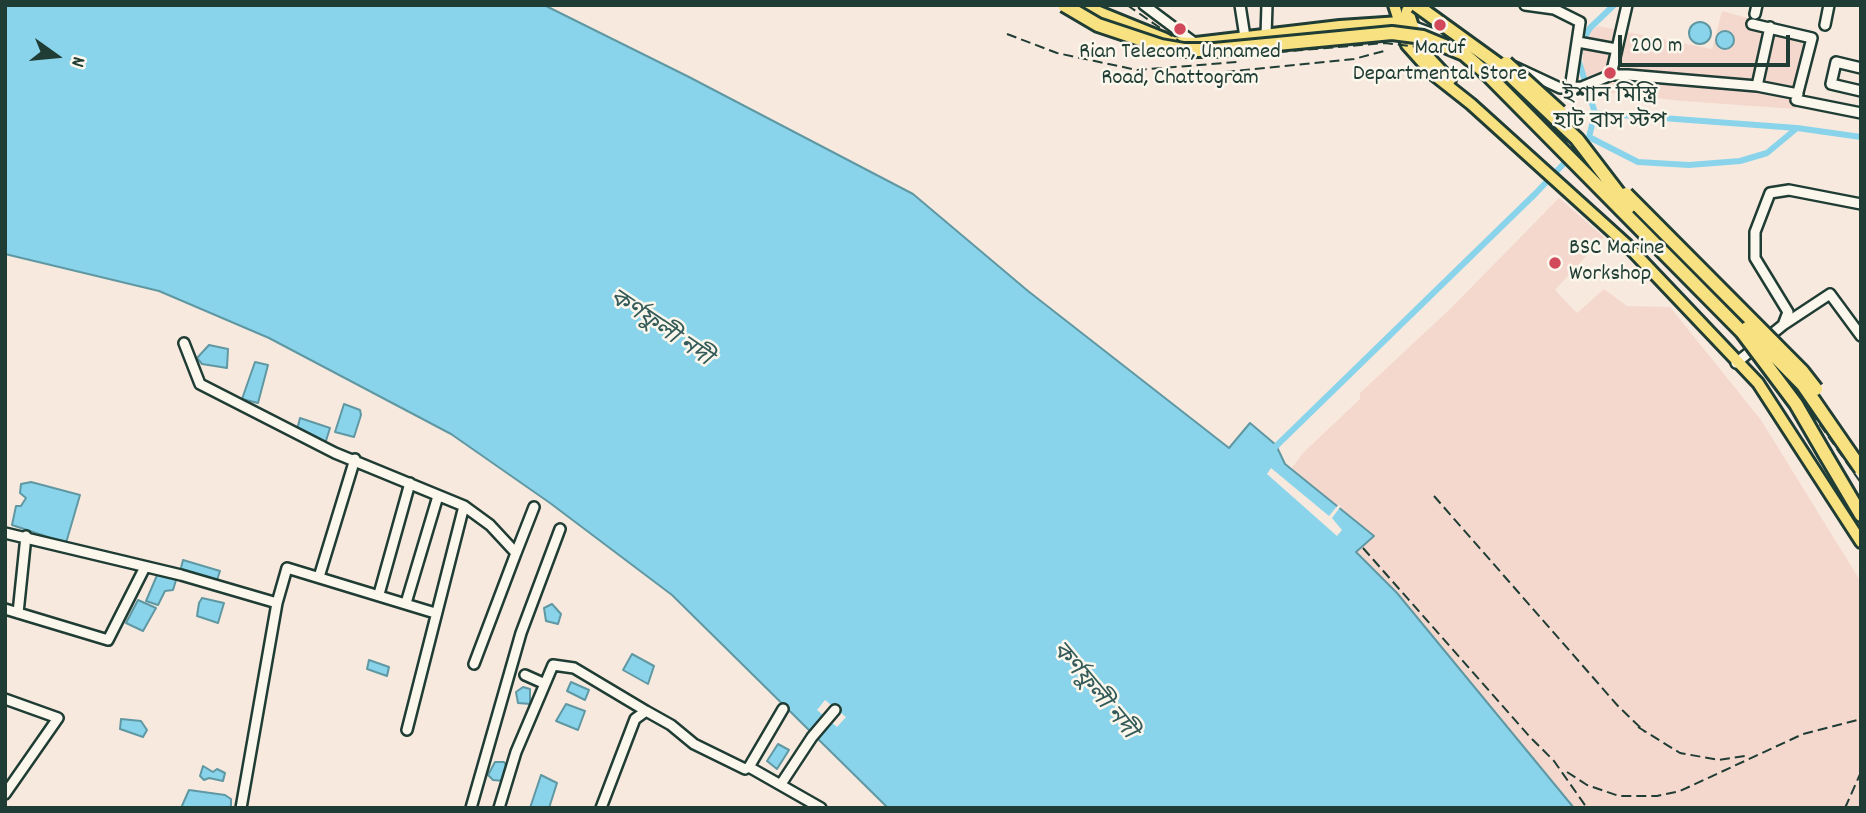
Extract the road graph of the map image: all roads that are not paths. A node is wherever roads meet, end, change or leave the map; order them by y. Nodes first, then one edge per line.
1 (1064, 5) edge
2 (1079, 5) edge
3 (1144, 5) edge
4 (1240, 5) edge
5 (1267, 5) edge
6 (1394, 5) edge
7 (1427, 5) edge
8 (1525, 5) edge
9 (1627, 5) edge
10 (1829, 5) edge
11 (1410, 7) edge
12 (1754, 14) edge
13 (1406, 25) junction
14 (1825, 25) dead end
15 (1770, 27) junction
16 (1266, 35) junction
17 (1245, 37) junction
18 (1578, 42) junction
19 (1196, 44) junction
20 (1616, 49) junction
21 (1861, 68) edge
22 (1611, 75) junction
23 (1757, 86) junction
24 (1570, 89) junction
25 (1861, 91) edge
26 (1798, 94) junction
27 (1861, 113) edge
28 (1861, 205) edge
29 (1783, 325) junction
30 (1861, 336) edge
31 (184, 343) dead end
32 (1737, 363) junction
33 (1861, 454) edge
34 (355, 459) junction
35 (1861, 469) edge
36 (410, 483) junction
37 (438, 496) junction
38 (464, 506) junction
39 (534, 508) dead end
40 (1861, 515) edge
41 (560, 529) dead end
42 (5, 533) edge
43 (26, 536) junction
44 (1861, 542) edge
45 (516, 553) junction
46 (145, 567) junction
47 (319, 576) junction
48 (379, 594) junction
49 (277, 603) junction
50 (406, 603) junction
51 (5, 609) edge
52 (18, 613) junction
53 (435, 613) junction
54 (474, 664) dead end
55 (525, 675) dead end
56 (543, 684) junction
57 (5, 699) edge
58 (783, 709) dead end
59 (835, 710) dead end
60 (646, 711) junction
61 (407, 730) dead end
62 (750, 767) junction
63 (781, 783) junction
64 (5, 794) edge
65 (241, 808) edge
66 (471, 808) edge
67 (499, 808) edge
68 (601, 808) edge
69 (821, 808) edge

1 - 40 highway, bridge
2 - 19 highway
3 - 19 street
4 - 17 street
5 - 16 street
6 - 13 main road
7 - 33 highway, bridge
8 - 18 street
9 - 20 street
10 - 14 street
11 - 13 highway
11 - 35 highway, bridge
12 - 15 street
13 - 16 highway
13 - 24 street
13 - 32 main road
15 - 23 street
15 - 26 street
16 - 17 highway
17 - 19 highway
18 - 20 street
18 - 24 street
20 - 22 street
21 - 25 street
22 - 23 street
22 - 24 street
23 - 26 street
26 - 27 street
28 - 29 street
29 - 30 street
29 - 32 street
31 - 34 street
32 - 44 main road
34 - 36 street
34 - 47 street
36 - 37 street
36 - 48 street
37 - 38 street
37 - 50 street
38 - 45 street
38 - 53 street
39 - 45 street
41 - 66 street
42 - 43 street
43 - 46 street
43 - 52 street
45 - 54 street
46 - 49 street
46 - 52 street
47 - 48 street
47 - 49 street
48 - 50 street
49 - 65 street
50 - 53 street
51 - 52 street
53 - 61 street
55 - 56 street
56 - 60 street
56 - 67 street
57 - 64 street
58 - 62 street
59 - 63 street
60 - 62 street
60 - 68 street
62 - 63 street
63 - 69 street

